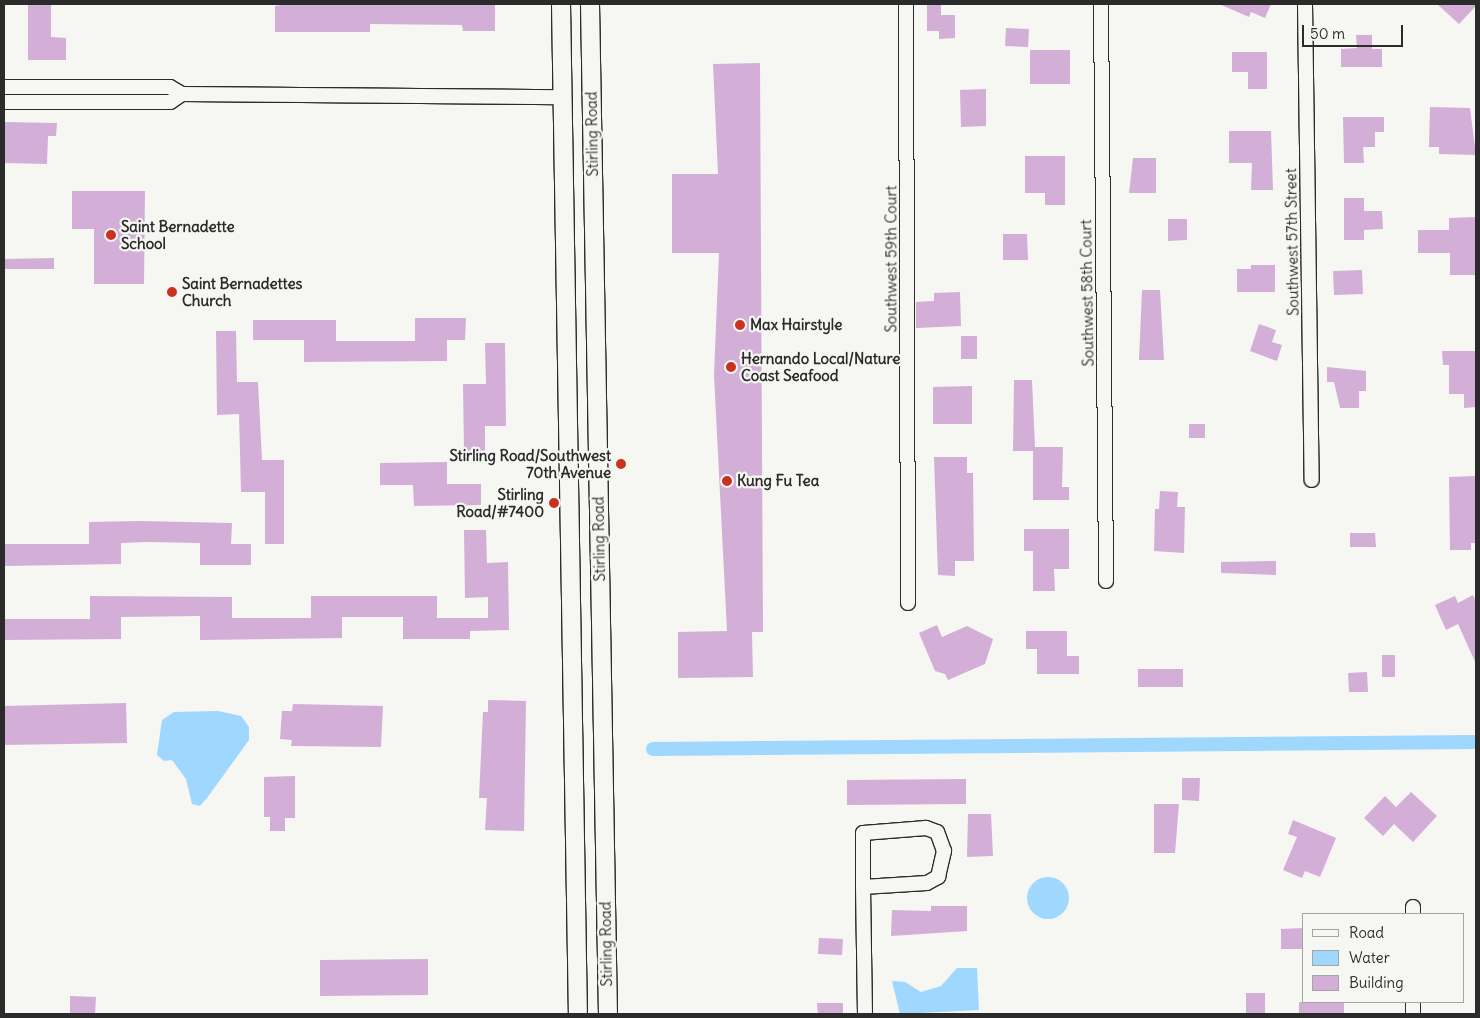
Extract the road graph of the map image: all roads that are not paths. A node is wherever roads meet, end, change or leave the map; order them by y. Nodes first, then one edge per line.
1 (562, 4) edge
2 (590, 4) edge
3 (906, 4) edge
4 (1100, 4) edge
5 (1305, 4) edge
6 (4, 87) edge
7 (182, 94) junction
8 (562, 97) junction
9 (4, 102) edge
10 (565, 264) junction
11 (595, 265) junction
12 (1312, 480) dead end
13 (1106, 581) dead end
14 (908, 604) dead end
15 (863, 887) junction
16 (578, 1014) edge
17 (608, 1014) edge
18 (865, 1014) edge

1 - 8 main road, Stirling Road
2 - 11 main road, Stirling Road
3 - 14 street, Southwest 59th Court
4 - 13 street, Southwest 58th Court
5 - 12 street, Southwest 57th Street
6 - 7 street
7 - 8 street
7 - 9 street
8 - 10 main road, Stirling Road
10 - 11 main road
10 - 16 main road, Stirling Road
11 - 17 main road, Stirling Road
15 - 15 street
15 - 18 street

